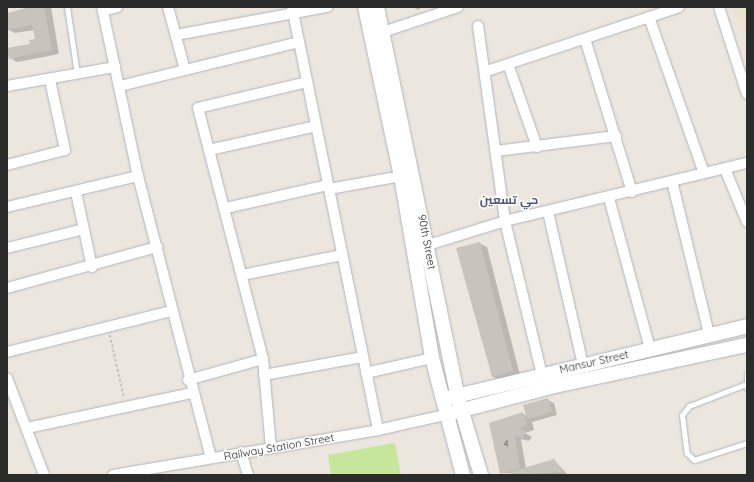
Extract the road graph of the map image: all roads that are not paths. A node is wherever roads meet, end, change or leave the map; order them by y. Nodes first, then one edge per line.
1 (67, 7) edge
2 (117, 7) edge
3 (168, 7) edge
4 (327, 7) edge
5 (365, 7) edge
6 (376, 7) edge
7 (458, 7) edge
8 (679, 7) edge
9 (719, 7) edge
10 (103, 9) edge
11 (292, 11) edge
12 (649, 17) junction
13 (478, 26) dead end
14 (383, 32) junction
15 (176, 35) junction
16 (585, 39) junction
17 (299, 42) junction
18 (508, 64) junction
19 (115, 67) junction
20 (185, 70) junction
21 (487, 70) junction
22 (77, 74) junction
23 (50, 80) junction
24 (307, 82) junction
25 (7, 86) edge
26 (120, 86) junction
27 (747, 94) edge
28 (316, 126) junction
29 (616, 136) junction
30 (537, 147) junction
31 (209, 150) junction
32 (496, 152) junction
33 (747, 163) edge
34 (7, 165) edge
35 (725, 169) junction
36 (704, 173) junction
37 (138, 176) junction
38 (401, 176) junction
39 (672, 181) junction
40 (328, 187) junction
41 (76, 192) junction
42 (632, 192) junction
43 (609, 198) junction
44 (7, 207) edge
45 (226, 208) junction
46 (548, 212) junction
47 (505, 221) junction
48 (747, 222) edge
49 (84, 229) junction
50 (428, 245) junction
51 (157, 247) junction
52 (7, 248) edge
53 (342, 255) junction
54 (92, 267) junction
55 (242, 275) junction
56 (7, 288) edge
57 (172, 311) junction
58 (747, 326) edge
59 (709, 334) junction
60 (747, 345) edge
61 (650, 349) junction
62 (7, 352) edge
63 (363, 357) junction
64 (432, 358) junction
65 (263, 359) junction
66 (583, 365) junction
67 (366, 373) junction
68 (747, 374) edge
69 (264, 375) junction
70 (542, 375) junction
71 (7, 378) edge
72 (188, 380) junction
73 (746, 386) edge
74 (192, 393) junction
75 (456, 396) junction
76 (441, 399) junction
77 (460, 411) junction
78 (445, 415) junction
79 (27, 428) junction
80 (378, 430) junction
81 (747, 443) edge
82 (271, 448) junction
83 (241, 452) junction
84 (211, 458) junction
85 (44, 475) edge
86 (113, 475) edge
87 (248, 475) edge
88 (463, 475) edge
89 (481, 475) edge

1 - 22 lane
2 - 10 street
3 - 15 street
4 - 11 street
5 - 38 main road, 90th Street
6 - 14 main road, 90th Street
7 - 14 street
8 - 12 street
9 - 27 street
10 - 19 street
11 - 15 street
11 - 17 street
12 - 16 street
12 - 36 street
13 - 21 street
14 - 50 main road, 90th Street
15 - 20 street
16 - 18 street
16 - 29 street
17 - 20 street
17 - 24 street
18 - 21 street
18 - 30 street
19 - 22 street
19 - 26 street
20 - 26 street
21 - 32 street
22 - 23 street
23 - 25 street
23 - 34 street
24 - 28 street
24 - 31 street
26 - 37 street
28 - 31 street
28 - 40 street
29 - 30 street
29 - 42 street
30 - 32 street
31 - 45 street
32 - 47 street
33 - 35 street
35 - 36 street
35 - 48 street
36 - 39 street
37 - 41 street
37 - 51 street
38 - 40 street
38 - 64 main road, 90th Street
39 - 42 street
39 - 59 street
40 - 45 street
40 - 53 street
41 - 44 street
41 - 49 street
42 - 43 street
43 - 46 street
43 - 61 street
45 - 55 street
46 - 47 street
46 - 66 street
47 - 50 street
47 - 70 street
49 - 52 street
49 - 54 street
50 - 75 main road, 90th Street
51 - 54 street
51 - 57 street
53 - 55 street
53 - 63 street
54 - 56 street
55 - 65 street
57 - 62 street
57 - 72 street
58 - 59 main road, Mansur Street
59 - 61 main road, Mansur Street
60 - 77 main road, Mansur Street
61 - 66 main road, Mansur Street
63 - 67 street
63 - 69 street
64 - 67 street
64 - 76 main road, 90th Street
65 - 69 street
65 - 72 street
66 - 70 main road, Mansur Street
67 - 80 street
68 - 73 lane
69 - 82 street
70 - 75 main road, Mansur Street
71 - 79 street
72 - 74 street
73 - 81 lane
74 - 79 street
74 - 84 street
75 - 76 main road, Mansur Street
75 - 77 main road, 90th Street
76 - 78 main road, 90th Street
77 - 78 main road, Mansur Street
77 - 89 main road, 90th Street
78 - 80 street, Railway Station Street
78 - 88 main road, 90th Street
79 - 85 street
80 - 82 street, Railway Station Street
82 - 83 street, Railway Station Street
83 - 84 street, Railway Station Street
83 - 87 street
84 - 86 street, Railway Station Street

